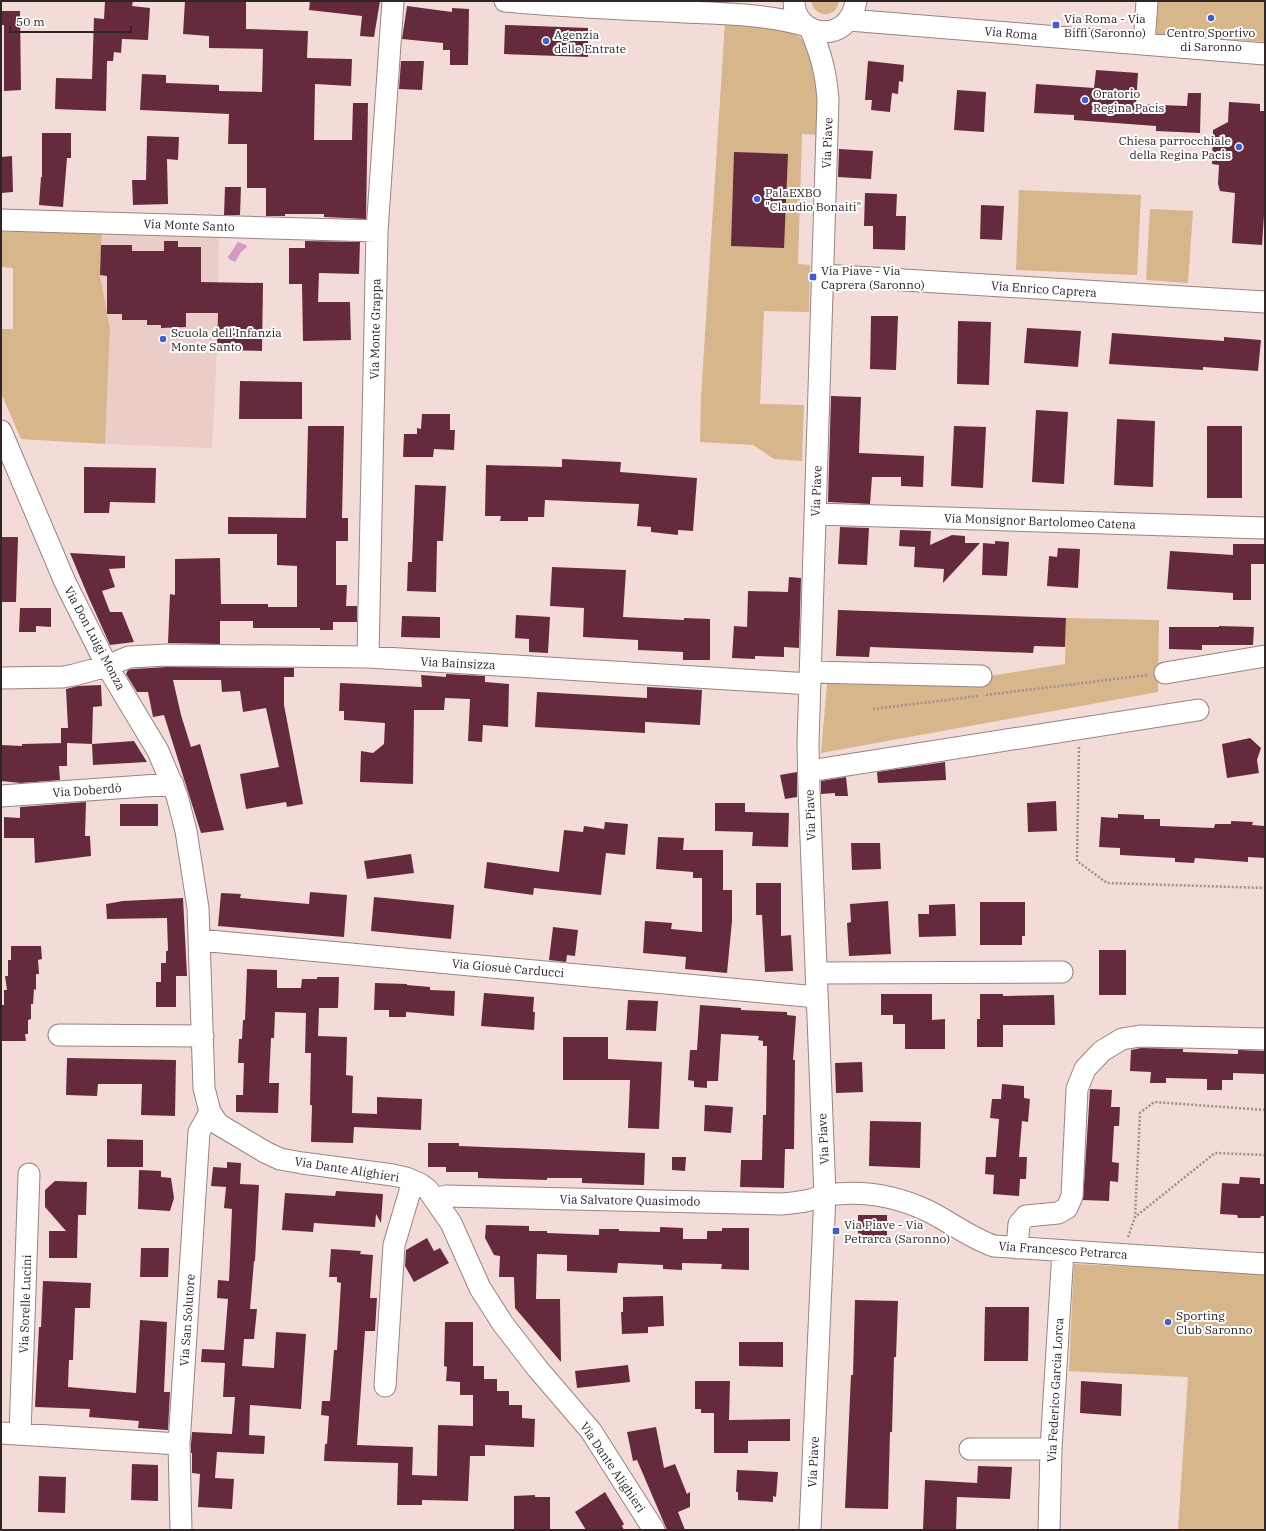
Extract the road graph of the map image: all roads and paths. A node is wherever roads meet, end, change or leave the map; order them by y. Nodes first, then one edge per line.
1 (393, 1) edge
2 (505, 1) edge
3 (794, 1) edge
4 (856, 1) edge
5 (1147, 1) edge
6 (844, 24) junction
7 (901, 24) junction
8 (807, 26) junction
9 (1144, 44) junction
10 (1265, 54) edge
11 (828, 100) junction
12 (1, 220) edge
13 (377, 231) junction
14 (823, 275) junction
15 (1265, 302) edge
16 (1, 431) edge
17 (816, 514) junction
18 (1265, 528) edge
19 (1265, 656) edge
20 (368, 657) junction
21 (107, 666) junction
22 (1166, 673) joint
23 (981, 676) dead end
24 (1, 678) edge
25 (810, 678) junction
26 (872, 709) dead end
27 (1198, 710) dead end
28 (1080, 728) junction
29 (809, 771) junction
30 (172, 784) junction
31 (1, 796) edge
32 (188, 844) joint
33 (1265, 888) edge
34 (199, 940) junction
35 (1062, 972) dead end
36 (816, 973) junction
37 (817, 997) junction
38 (59, 1035) dead end
39 (203, 1036) junction
40 (1265, 1039) edge
41 (1265, 1110) edge
42 (210, 1112) junction
43 (1265, 1155) edge
44 (29, 1174) dead end
45 (413, 1181) junction
46 (825, 1195) junction
47 (435, 1199) junction
48 (1017, 1248) junction
49 (1063, 1251) junction
50 (1265, 1264) edge
51 (385, 1386) dead end
52 (11, 1434) edge
53 (179, 1444) junction
54 (970, 1449) dead end
55 (1051, 1449) junction
56 (181, 1530) edge
57 (654, 1530) edge
58 (810, 1530) edge
59 (1049, 1530) edge

1 - 13 street, Via Monte Grappa
2 - 8 street, Via Roma
3 - 8 street, Via Piave
4 - 6 street, Via Piave
4 - 7 street, Via Roma
5 - 9 street
6 - 7 street, Via Roma
6 - 8 street, Via Roma
6 - 11 street, Via Piave
7 - 9 street, Via Roma
8 - 11 street, Via Piave
9 - 10 street, Via Roma
11 - 14 street, Via Piave
12 - 13 street, Via Monte Santo
13 - 20 street, Via Monte Grappa
14 - 15 street, Via Enrico Caprera
14 - 17 street, Via Piave
16 - 21 street, Via Don Luigi Monza
17 - 18 street, Via Monsignor Bartolomeo Catena
17 - 25 street, Via Piave
19 - 22 street
20 - 21 street, Via Bainsizza
20 - 25 street, Via Bainsizza
21 - 24 street, Via Bainsizza
21 - 30 street, Via Don Luigi Monza
22 - 26 path
23 - 25 street, Via Bainsizza
25 - 29 street, Via Piave
27 - 28 street
28 - 29 street
28 - 33 path
29 - 36 street, Via Piave
30 - 31 street, Via Doberdò
30 - 32 street, Via Don Luigi Monza
32 - 34 street, Via Dante Alighieri
34 - 37 street, Via Giosuè Carducci
34 - 39 street, Via Dante Alighieri
35 - 36 street
36 - 37 street, Via Piave
37 - 46 street, Via Piave
38 - 39 street
39 - 42 street, Via Dante Alighieri
40 - 48 street
41 - 43 path
42 - 45 street, Via Dante Alighieri
42 - 53 street, Via San Solutore
44 - 52 street, Via Sorelle Lucini
45 - 47 street, Via Dante Alighieri
45 - 51 street
46 - 47 street, Via Salvatore Quasimodo
46 - 48 street, Via Francesco Petrarca
46 - 58 street, Via Piave
47 - 57 street, Via Dante Alighieri
48 - 49 street, Via Francesco Petrarca
49 - 50 street, Via Francesco Petrarca
49 - 55 street, Via Federico Garcia Lorca
52 - 53 street, Via Sorelle Lucini
53 - 56 street, Via San Solutore
54 - 55 street
55 - 59 street, Via Federico Garcia Lorca

